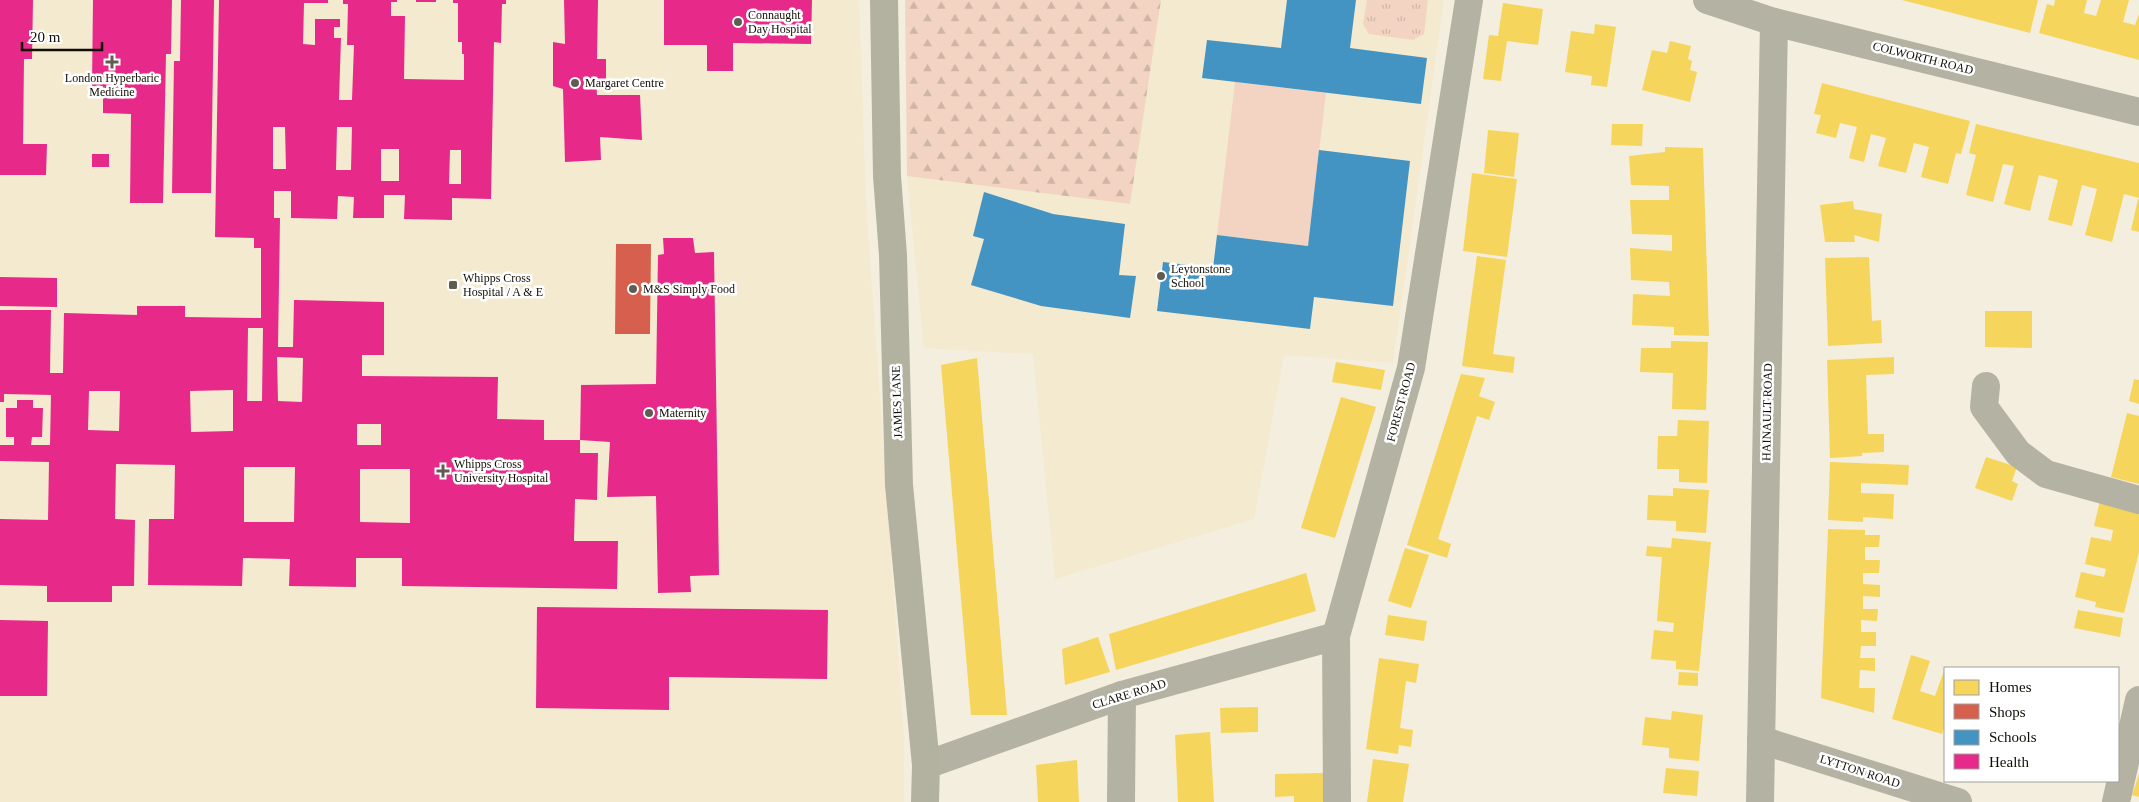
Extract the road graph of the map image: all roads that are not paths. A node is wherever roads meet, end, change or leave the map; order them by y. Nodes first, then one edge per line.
1 (884, 0) edge
2 (1469, 0) edge
3 (1707, 0) edge
4 (1774, 22) junction
5 (2139, 112) edge
6 (1986, 386) dead end
7 (2139, 500) edge
8 (1336, 636) junction
9 (1122, 695) junction
10 (2139, 700) edge
11 (1761, 740) junction
12 (926, 765) junction
13 (925, 802) edge
14 (1121, 802) edge
15 (1337, 802) edge
16 (1760, 802) edge
17 (1958, 802) edge
18 (2116, 802) edge

1 - 12 street, JAMES LANE
2 - 8 street, FOREST ROAD
3 - 4 street, COLWORTH ROAD
4 - 5 street, COLWORTH ROAD
4 - 11 street, HAINAULT ROAD
6 - 7 street
8 - 9 street, CLARE ROAD
8 - 15 street, FOREST ROAD
9 - 12 street, CLARE ROAD
9 - 14 street
10 - 18 street
11 - 16 street, HAINAULT ROAD
11 - 17 street, LYTTON ROAD
12 - 13 street, JAMES LANE

